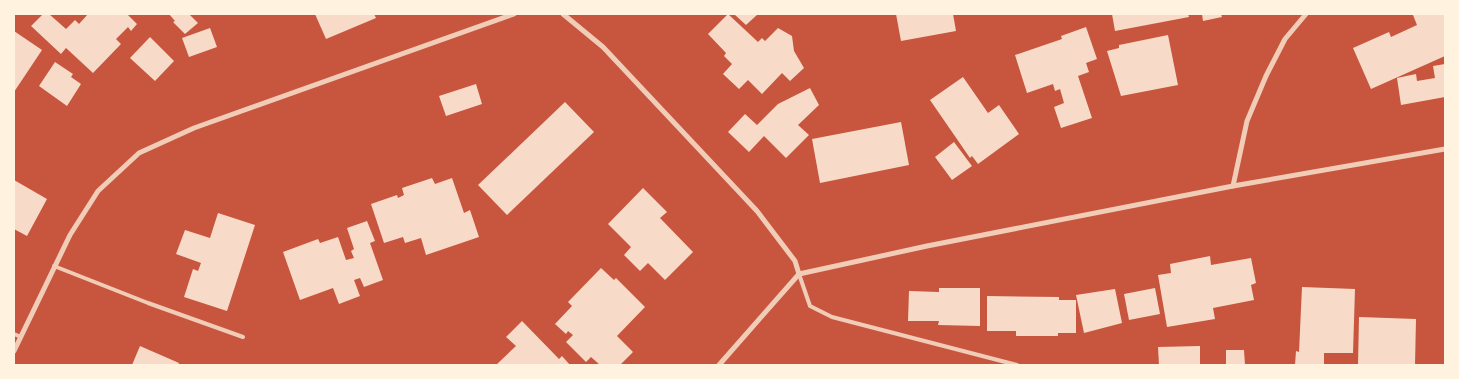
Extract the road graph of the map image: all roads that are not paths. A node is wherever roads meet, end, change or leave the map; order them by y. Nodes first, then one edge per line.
1 (514, 14) edge
2 (563, 14) edge
3 (1306, 14) edge
4 (1445, 149) edge
5 (1233, 186) junction
6 (54, 266) junction
7 (799, 274) junction
8 (14, 334) edge
9 (21, 337) junction
10 (243, 337) dead end
11 (14, 351) edge
12 (718, 365) edge
13 (1017, 365) edge

1 - 6 street
2 - 7 street
3 - 5 street
4 - 5 street
5 - 7 street
6 - 9 street
6 - 10 lane
7 - 12 street
7 - 13 lane
8 - 9 lane
9 - 11 street

